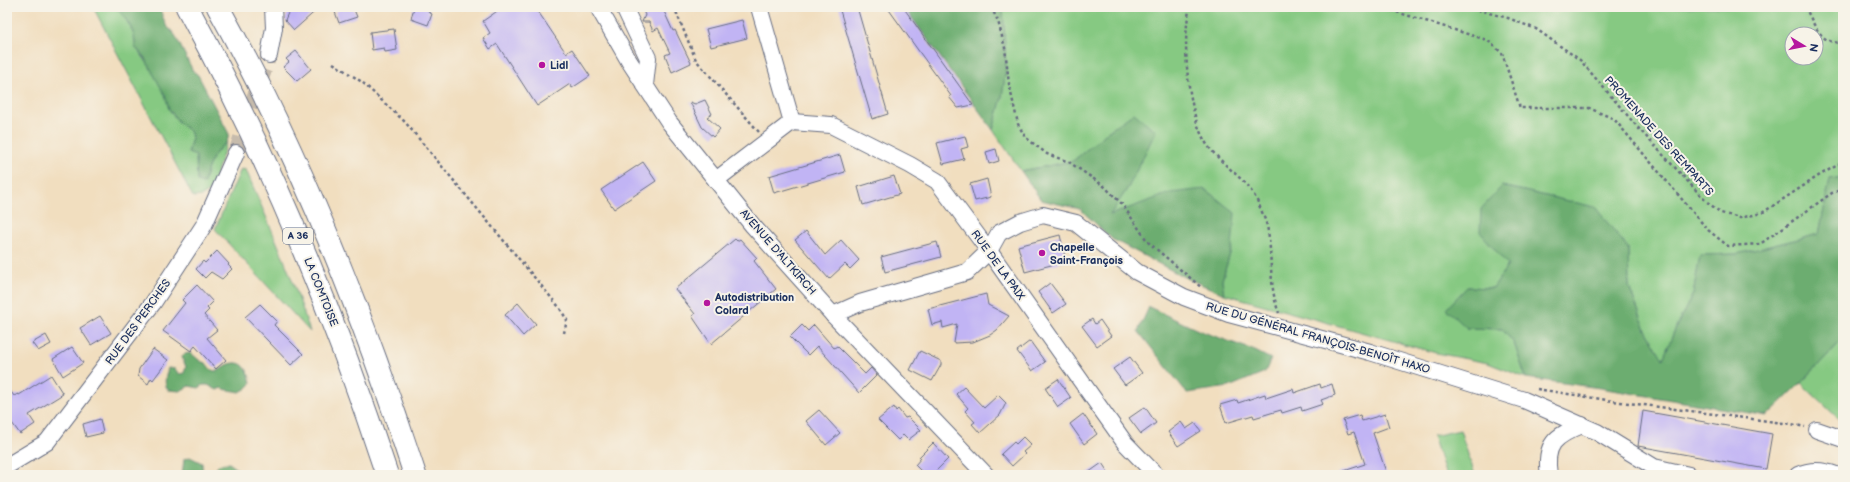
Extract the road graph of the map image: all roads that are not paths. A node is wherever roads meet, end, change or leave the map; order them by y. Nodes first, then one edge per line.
1 (187, 7) edge
2 (218, 7) edge
3 (273, 7) edge
4 (598, 7) edge
5 (624, 7) edge
6 (759, 7) edge
7 (269, 55) tunnel mouth
8 (645, 85) junction
9 (792, 122) junction
10 (236, 153) tunnel mouth
11 (716, 180) junction
12 (989, 251) junction
13 (833, 315) junction
14 (1582, 425) junction
15 (1817, 430) road end
16 (1843, 439) edge
17 (7, 466) edge
18 (387, 475) edge
19 (415, 475) edge
20 (986, 475) edge
21 (1156, 475) edge
22 (1549, 475) edge
23 (1689, 475) edge
24 (1798, 475) edge
25 (1836, 475) edge

1 - 18 highway, LA COMTOISE / A 36
2 - 19 highway, A 36
3 - 7 street
4 - 8 street, AVENUE D'ALTKIRCH
5 - 8 street
6 - 9 street
8 - 11 street, AVENUE D'ALTKIRCH
9 - 11 street
9 - 12 street, RUE DE LA PAIX
10 - 17 street, RUE DES PERCHES
11 - 13 street, AVENUE D'ALTKIRCH
12 - 13 street, RUE DU GÉNÉRAL FRANÇOIS-BENOÎT HAXO
12 - 14 street, RUE DU GÉNÉRAL FRANÇOIS-BENOÎT HAXO
12 - 21 street, RUE DE LA PAIX
13 - 20 street, AVENUE D'ALTKIRCH
14 - 22 street
14 - 23 street, RUE DU GÉNÉRAL FRANÇOIS-BENOÎT HAXO
15 - 16 street
24 - 25 street

